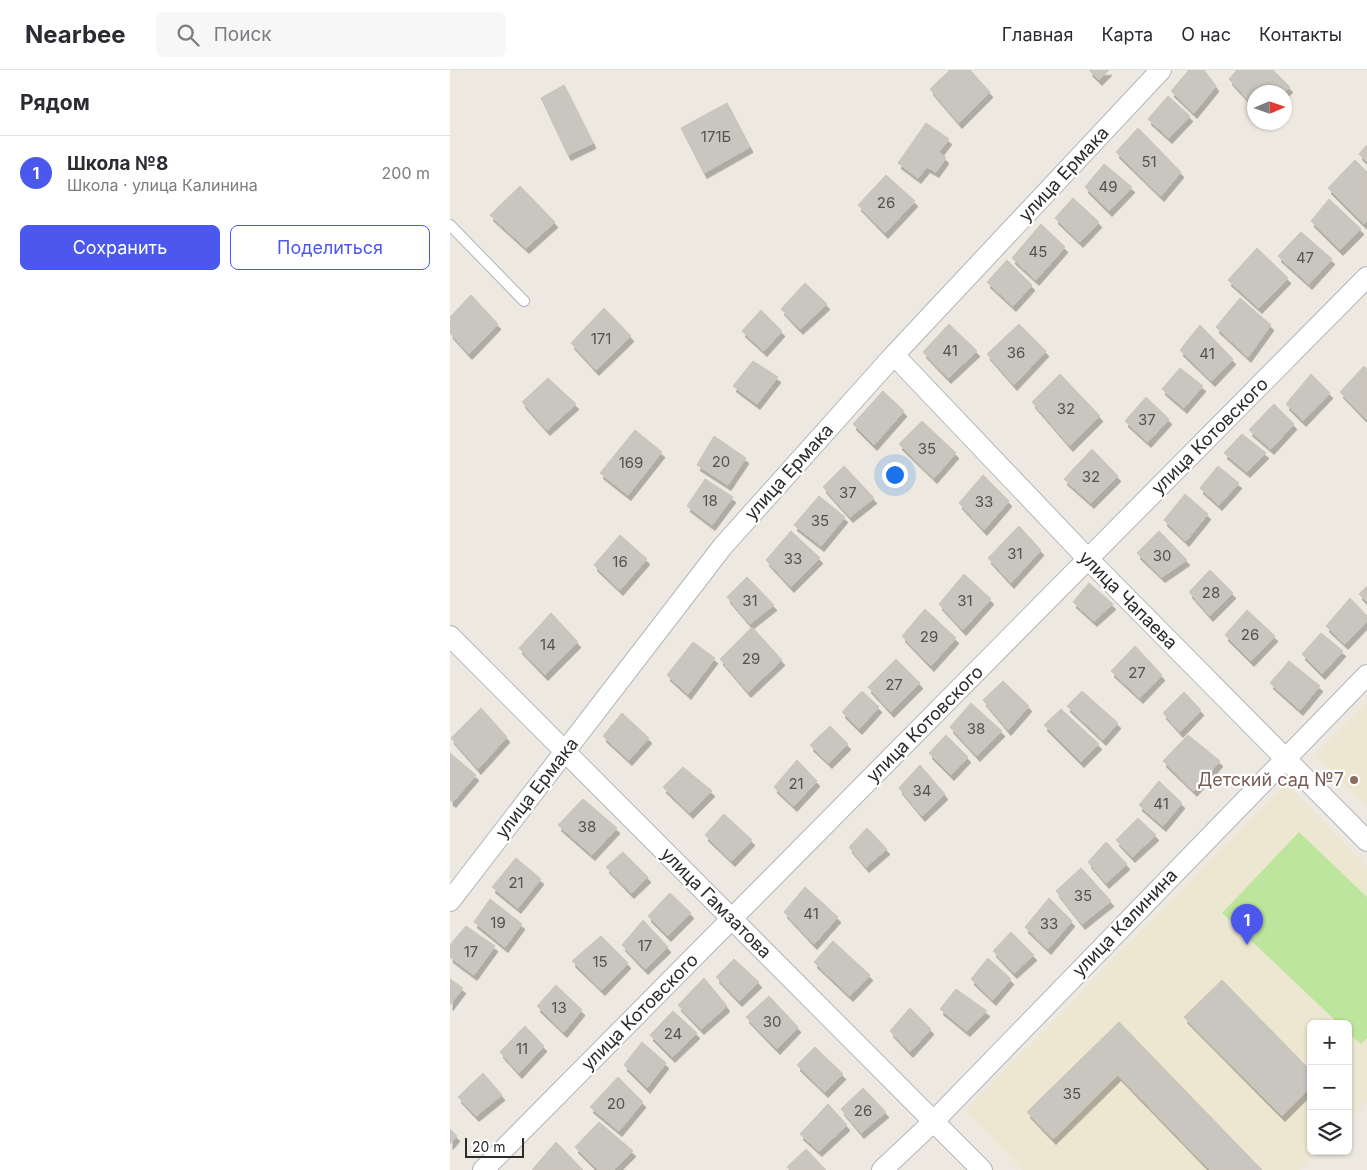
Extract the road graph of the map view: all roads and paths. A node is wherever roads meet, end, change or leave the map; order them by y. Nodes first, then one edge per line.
1 (1161, 70) edge
2 (450, 225) edge
3 (1367, 278) edge
4 (524, 301) dead end
5 (894, 355) junction
6 (1088, 559) junction
7 (450, 636) edge
8 (1367, 674) edge
9 (565, 751) junction
10 (1285, 759) junction
11 (1367, 841) edge
12 (450, 901) edge
13 (732, 919) junction
14 (933, 1122) junction
15 (483, 1170) edge
16 (882, 1170) edge
17 (982, 1170) edge

1 - 5 street, улица Ермака
2 - 4 lane
3 - 6 street, улица Котовского
5 - 6 street, улица Чапаева
5 - 9 street, улица Ермака
6 - 10 street, улица Чапаева
6 - 13 street, улица Котовского
7 - 9 street, улица Гамзатова
8 - 10 street, улица Калинина
9 - 12 street, улица Ермака
9 - 13 street, улица Гамзатова
10 - 11 street, улица Чапаева
10 - 14 street, улица Калинина
13 - 14 street, улица Гамзатова
13 - 15 street, улица Котовского
14 - 16 street, улица Калинина
14 - 17 street, улица Гамзатова

